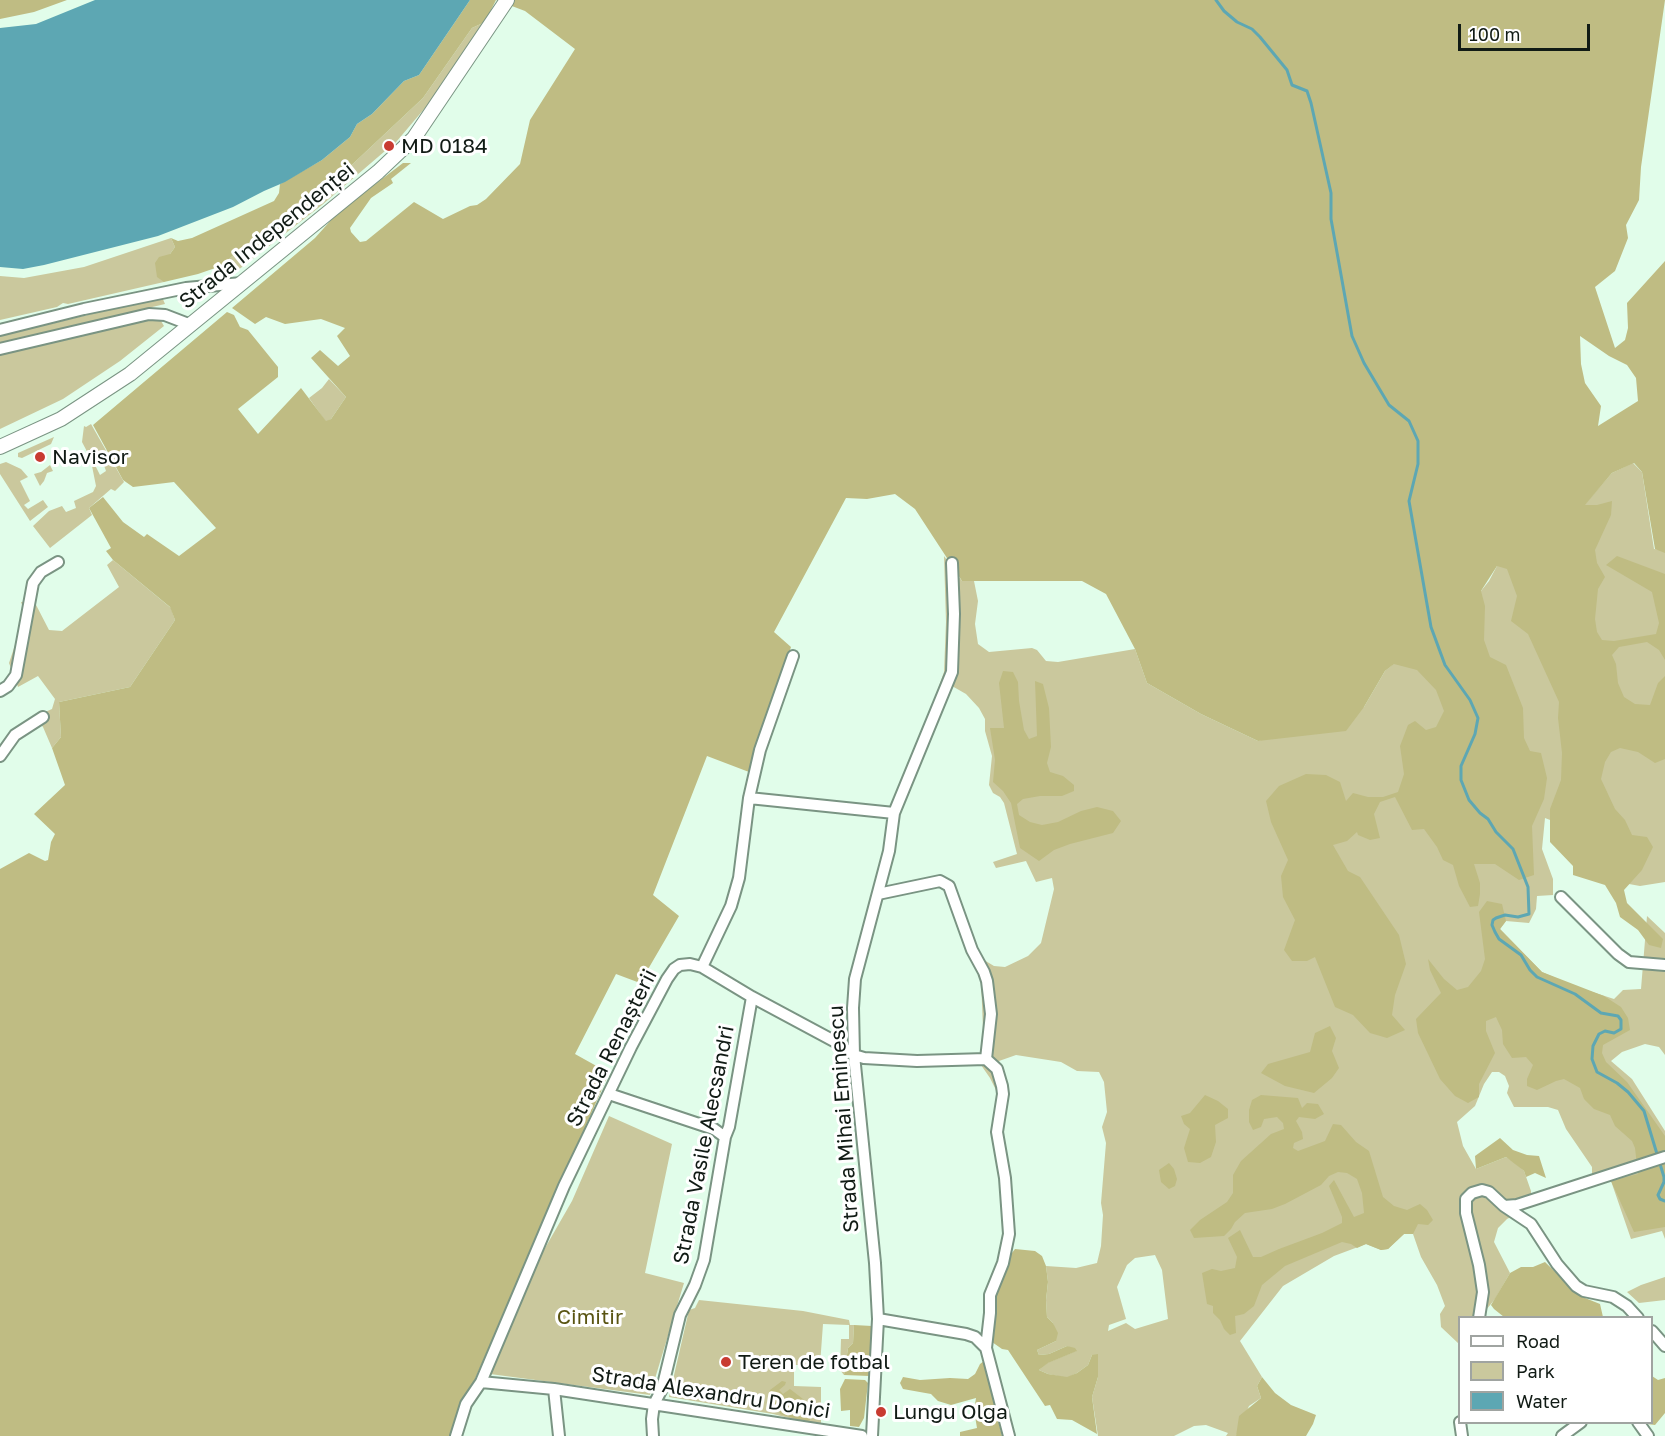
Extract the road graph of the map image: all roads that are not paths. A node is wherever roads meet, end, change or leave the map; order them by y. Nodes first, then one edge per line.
1 (507, 0) edge
2 (242, 284) junction
3 (191, 325) junction
4 (0, 330) edge
5 (0, 349) edge
6 (0, 447) edge
7 (58, 562) dead end
8 (952, 563) dead end
9 (793, 656) dead end
10 (0, 691) edge
11 (43, 717) dead end
12 (0, 756) edge
13 (749, 798) junction
14 (894, 813) junction
15 (878, 894) junction
16 (1561, 897) dead end
17 (1665, 965) edge
18 (702, 967) junction
19 (752, 997) junction
20 (854, 1034) junction
21 (834, 1041) junction
22 (854, 1055) junction
23 (986, 1059) junction
24 (609, 1094) junction
25 (725, 1137) junction
26 (1665, 1157) edge
27 (1504, 1206) junction
28 (1479, 1316) edge
29 (1637, 1316) edge
30 (878, 1319) junction
31 (1653, 1332) edge
32 (1665, 1346) edge
33 (986, 1348) junction
34 (481, 1382) junction
35 (554, 1389) junction
36 (654, 1404) junction
37 (1578, 1424) edge
38 (456, 1436) edge
39 (559, 1436) edge
40 (653, 1436) edge
41 (862, 1436) edge
42 (872, 1436) edge
43 (1009, 1436) edge
44 (1562, 1436) edge

1 - 2 main road, Strada Independenței
2 - 3 main road, Strada Independenței
2 - 4 street
3 - 5 street
3 - 6 main road, Strada Independenței
7 - 10 street
8 - 14 street, Strada Mihai Eminescu
9 - 13 street
11 - 12 street
13 - 14 street
13 - 18 street
14 - 15 street, Strada Mihai Eminescu
15 - 20 street, Strada Mihai Eminescu
15 - 23 street
16 - 17 street
18 - 19 street
18 - 24 street, Strada Renașterii
19 - 21 street
19 - 25 street, Strada Vasile Alecsandri
20 - 21 street
20 - 22 street, Strada Mihai Eminescu
21 - 22 street
22 - 23 street
22 - 30 street, Strada Mihai Eminescu
23 - 33 street
24 - 25 street
24 - 34 street, Strada Renașterii
25 - 36 street, Strada Vasile Alecsandri
26 - 27 street
27 - 28 street
27 - 29 street
30 - 33 street
30 - 42 street, Strada Mihai Eminescu
31 - 32 street
33 - 43 street
34 - 35 street, Strada Alexandru Donici
34 - 38 street, Strada Renașterii
35 - 36 street, Strada Alexandru Donici
35 - 39 street
36 - 40 street, Strada Vasile Alecsandri
36 - 41 street, Strada Alexandru Donici
37 - 44 street

